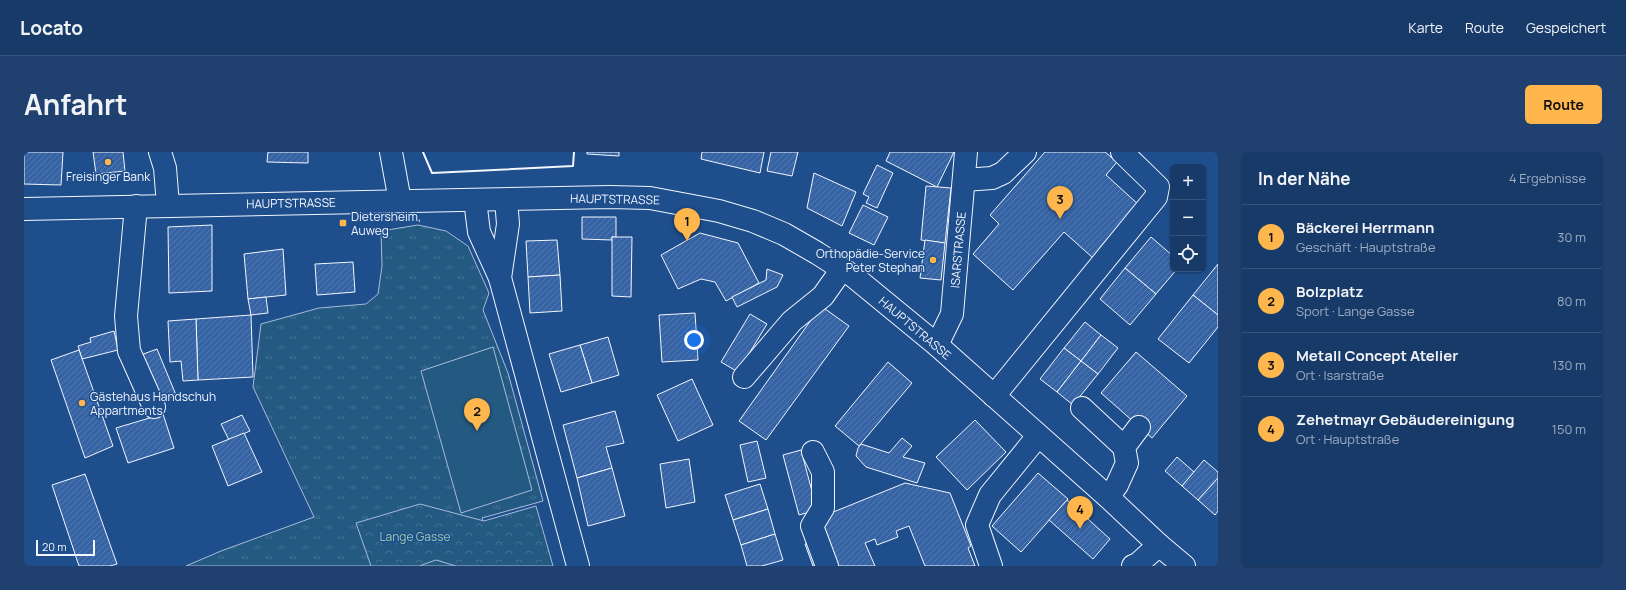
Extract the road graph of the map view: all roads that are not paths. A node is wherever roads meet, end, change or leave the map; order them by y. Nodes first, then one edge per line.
1 (160, 152) edge
2 (391, 152) edge
3 (966, 152) edge
4 (1025, 152) edge
5 (1122, 152) edge
6 (964, 180) junction
7 (475, 200) junction
8 (506, 200) junction
9 (400, 201) junction
10 (168, 205) junction
11 (136, 206) junction
12 (24, 208) edge
13 (842, 269) junction
14 (500, 278) junction
15 (937, 345) junction
16 (744, 377) dead end
17 (994, 396) junction
18 (154, 408) dead end
19 (1082, 408) dead end
20 (1139, 427) dead end
21 (1038, 436) junction
22 (1124, 446) junction
23 (812, 452) dead end
24 (1108, 497) junction
25 (1159, 545) junction
26 (578, 566) edge
27 (827, 566) edge
28 (991, 566) edge
29 (1133, 566) edge
30 (1184, 566) edge

1 - 10 main road
2 - 9 main road
3 - 6 main road, ISARSTRASSE
4 - 6 main road
5 - 17 main road
6 - 15 main road, ISARSTRASSE
7 - 8 main road, HAUPTSTRASSE
7 - 9 main road, HAUPTSTRASSE
7 - 14 main road
8 - 13 main road, HAUPTSTRASSE
8 - 14 main road
9 - 10 main road, HAUPTSTRASSE
10 - 11 main road, HAUPTSTRASSE
11 - 12 main road, HAUPTSTRASSE
11 - 18 main road
13 - 15 main road, HAUPTSTRASSE
13 - 16 main road
14 - 26 main road
15 - 17 main road, HAUPTSTRASSE
17 - 21 main road, HAUPTSTRASSE
19 - 22 main road
20 - 22 main road
21 - 24 main road, HAUPTSTRASSE
21 - 28 main road
22 - 24 main road
23 - 27 main road
24 - 25 main road, HAUPTSTRASSE
25 - 29 main road
25 - 30 main road, HAUPTSTRASSE

